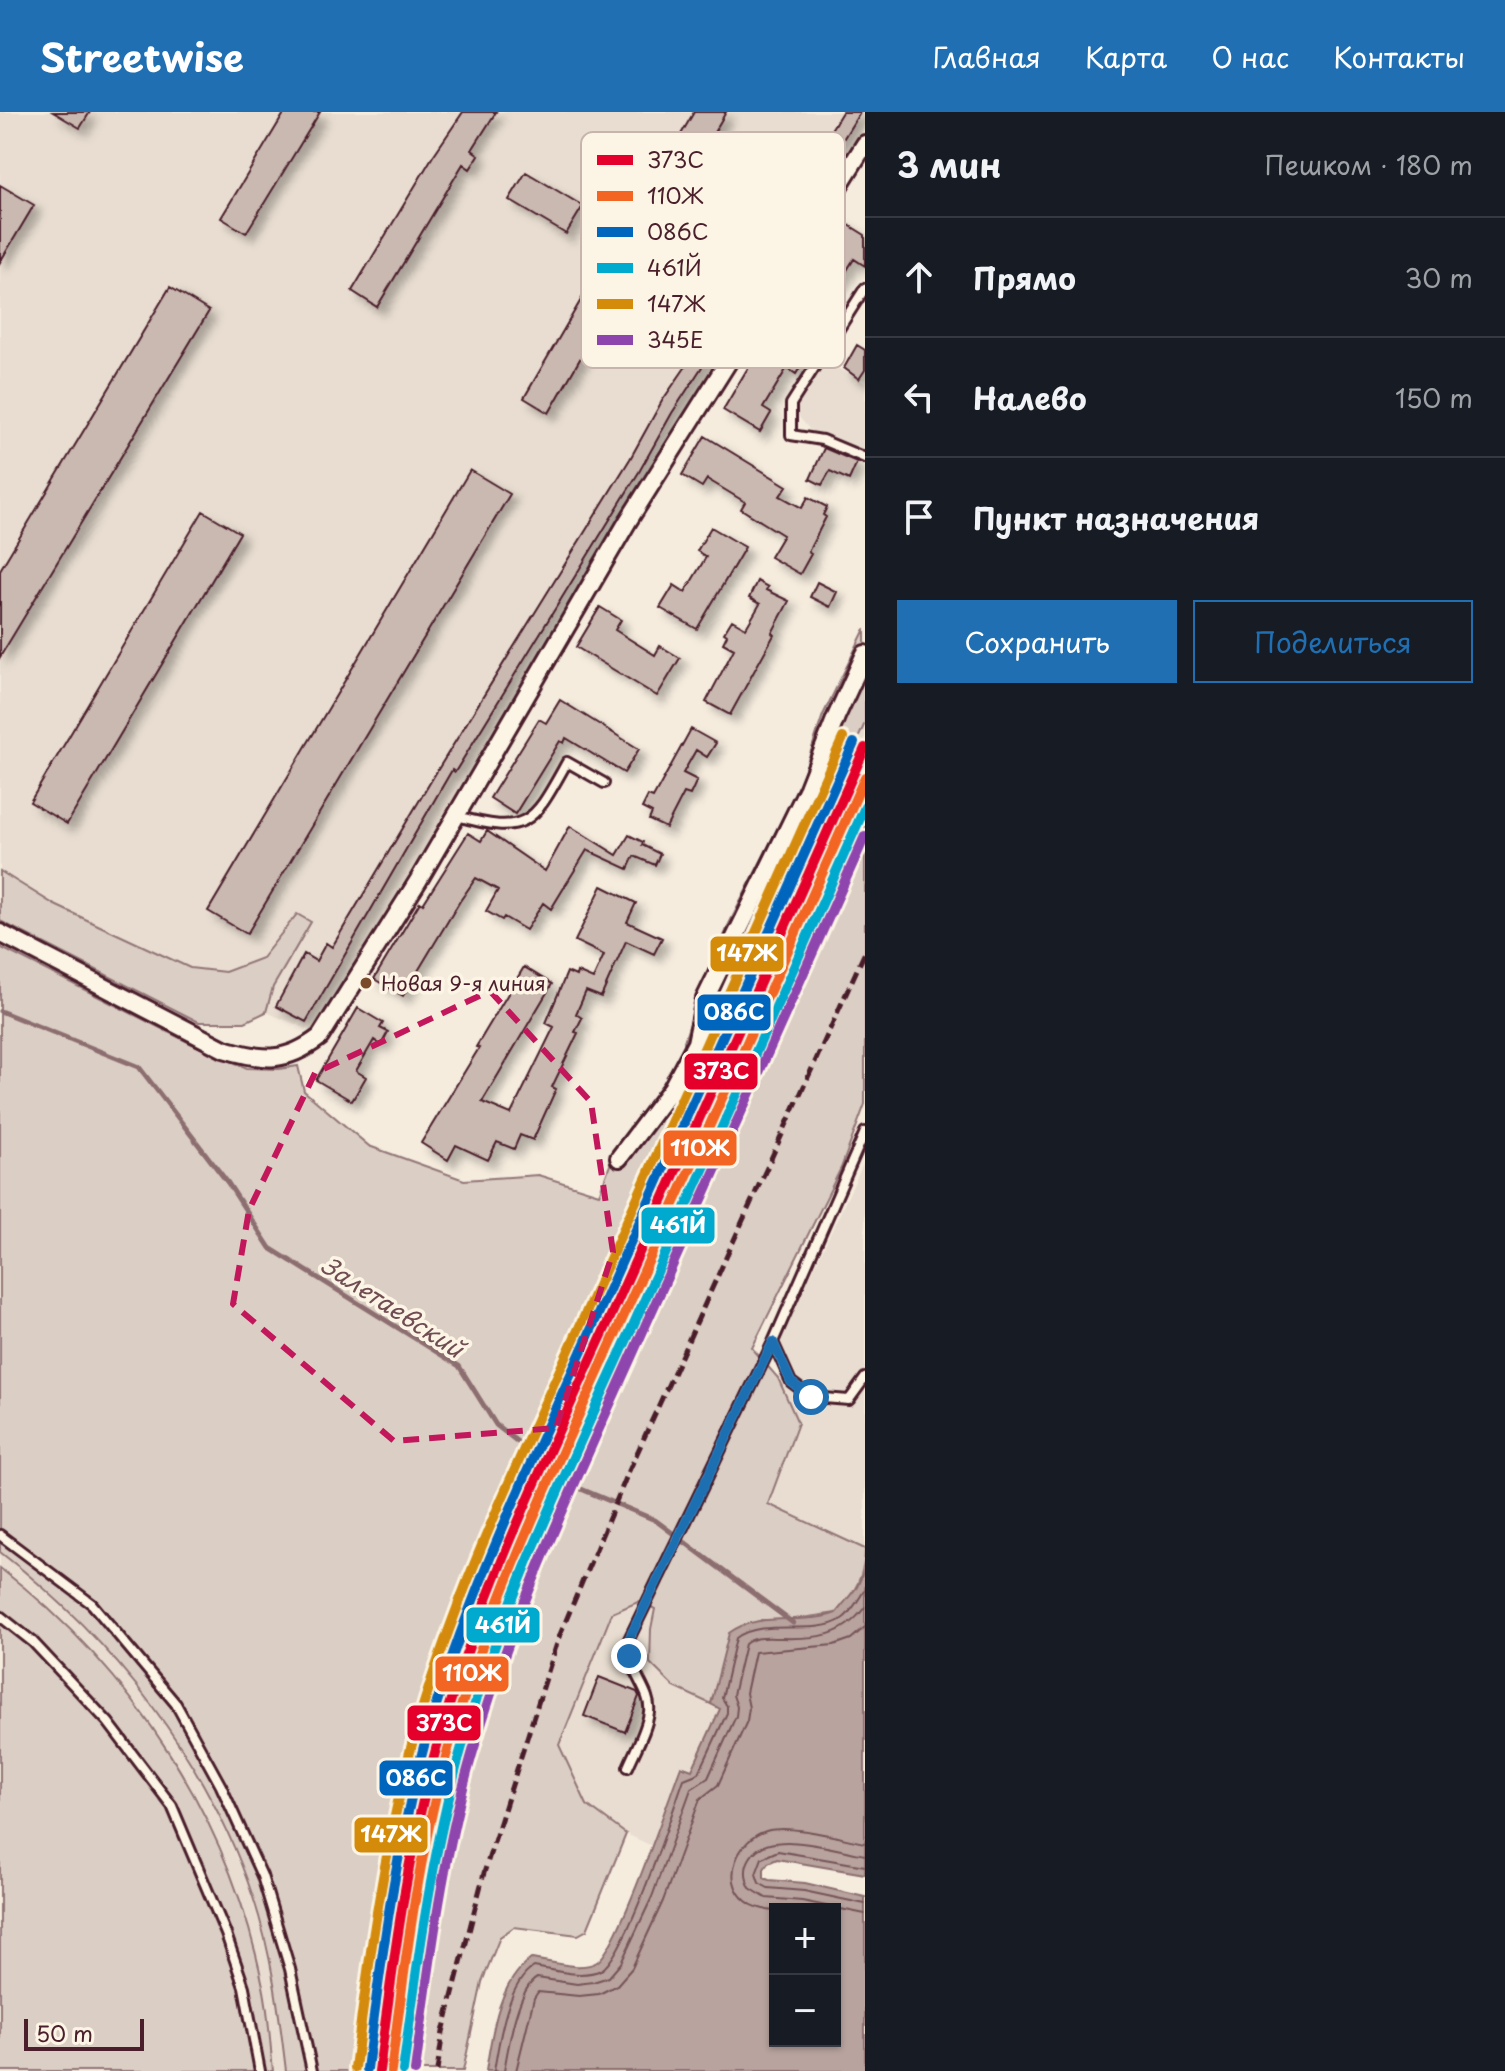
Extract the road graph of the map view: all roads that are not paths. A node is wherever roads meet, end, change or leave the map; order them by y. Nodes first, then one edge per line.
1 (865, 144) edge
2 (845, 176) edge
3 (865, 288) edge
4 (845, 319) edge
5 (724, 368) edge
6 (814, 368) edge
7 (865, 458) edge
8 (865, 654) edge
9 (604, 783) dead end
10 (456, 816) junction
11 (0, 933) edge
12 (865, 1132) edge
13 (619, 1158) dead end
14 (773, 1342) junction
15 (865, 1378) edge
16 (0, 1535) edge
17 (0, 1616) edge
18 (628, 1767) dead end
19 (260, 2071) edge
20 (312, 2071) edge

1 - 2 street
3 - 4 lane
5 - 10 street
6 - 7 lane
8 - 13 street
9 - 10 lane
10 - 11 street
12 - 14 lane
14 - 15 lane
14 - 18 lane
16 - 20 lane
17 - 19 lane

